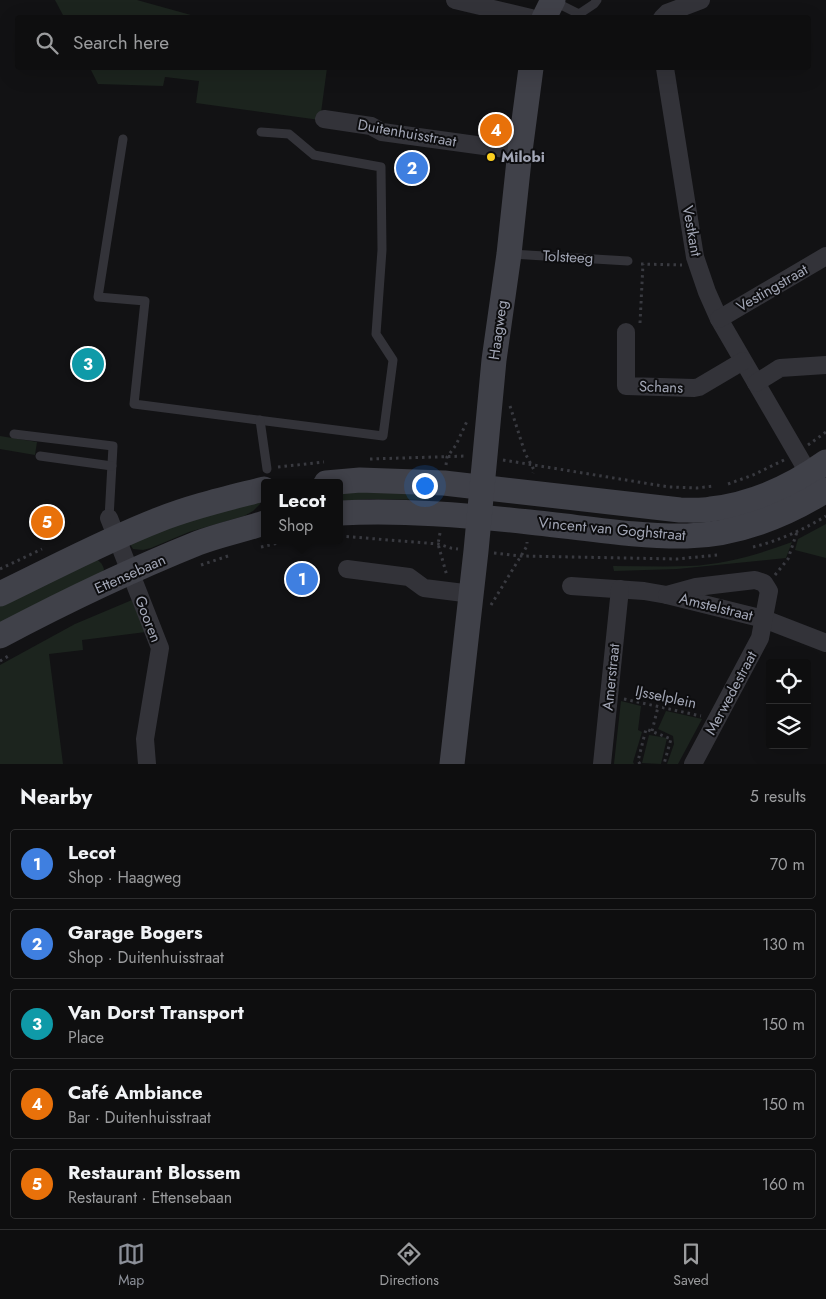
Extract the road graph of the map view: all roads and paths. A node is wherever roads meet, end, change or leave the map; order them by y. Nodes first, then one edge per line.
1 (455, 0) edge
2 (587, 0) edge
3 (597, 0) edge
4 (701, 0) edge
5 (550, 6) edge
6 (579, 14) junction
7 (518, 15) edge
8 (665, 15) edge
9 (531, 70) edge
10 (666, 70) edge
11 (324, 119) dead end
12 (261, 132) dead end
13 (123, 139) dead end
14 (520, 150) junction
15 (508, 254) junction
16 (826, 256) edge
17 (628, 261) joint
18 (643, 264) junction
19 (698, 266) junction
20 (719, 319) junction
21 (626, 332) joint
22 (743, 361) junction
23 (826, 365) edge
24 (756, 383) junction
25 (260, 420) junction
26 (14, 434) dead end
27 (797, 452) junction
28 (40, 456) dead end
29 (486, 458) junction
30 (112, 466) junction
31 (820, 475) edge
32 (266, 479) edge
33 (261, 481) edge
34 (343, 482) edge
35 (726, 485) dead end
36 (719, 486) dead end
37 (483, 487) junction
38 (343, 512) edge
39 (480, 518) junction
40 (261, 524) edge
41 (113, 528) junction
42 (797, 531) dead end
43 (343, 536) edge
44 (476, 551) junction
45 (347, 569) dead end
46 (130, 573) junction
47 (570, 586) dead end
48 (766, 586) junction
49 (620, 589) junction
50 (0, 594) edge
51 (472, 594) junction
52 (667, 595) junction
53 (764, 619) junction
54 (0, 636) edge
55 (826, 643) edge
56 (609, 696) junction
57 (658, 707) junction
58 (717, 720) junction
59 (652, 731) junction
60 (147, 764) edge
61 (452, 764) edge
62 (602, 764) edge
63 (640, 764) edge
64 (664, 764) edge
65 (693, 764) edge

1 - 7 street
2 - 6 lane
3 - 6 lane
4 - 8 street
5 - 6 lane
9 - 14 main road, Haagweg
10 - 19 street, Vestkant
11 - 14 street, Duitenhuisstraat
12 - 25 lane
13 - 25 lane
14 - 15 main road, Haagweg
15 - 17 lane, Tolsteeg
15 - 29 main road, Haagweg
16 - 20 street, Vestingstraat
17 - 18 path
18 - 19 path
18 - 21 path
19 - 20 street, Vestkant
20 - 22 street, Vestkant
21 - 22 street, Schans
22 - 24 street, Vestkant
23 - 24 street
24 - 27 street, Vestkant
25 - 32 lane
26 - 30 lane
27 - 31 street, Vestkant
27 - 35 path
28 - 30 lane
29 - 36 path
29 - 37 main road, Haagweg
30 - 41 lane
31 - 37 main road, Vincent van Goghstraat
31 - 39 main road, Vincent van Goghstraat
33 - 41 main road
34 - 37 main road
37 - 39 main road, Haagweg
38 - 39 main road
39 - 44 main road, Haagweg
40 - 46 main road, Ettensebaan
41 - 46 street, Gooren
41 - 50 main road
42 - 48 path
43 - 44 path
44 - 51 main road, Haagweg
45 - 51 street
46 - 54 main road, Ettensebaan
46 - 60 street, Gooren
47 - 49 street, Amstelstraat
48 - 52 street, Amstelstraat
48 - 53 street, Amstelstraat
49 - 52 street, Amstelstraat
49 - 56 street, Amerstraat
51 - 61 main road, Haagweg
52 - 53 street, Amstelstraat
53 - 55 street, Amstelstraat
53 - 58 street, Merwedestraat
56 - 57 path, IJsselplein
56 - 62 street, Amerstraat
57 - 58 path, IJsselplein
57 - 59 path
58 - 65 street, Merwedestraat
59 - 63 path
59 - 64 path

